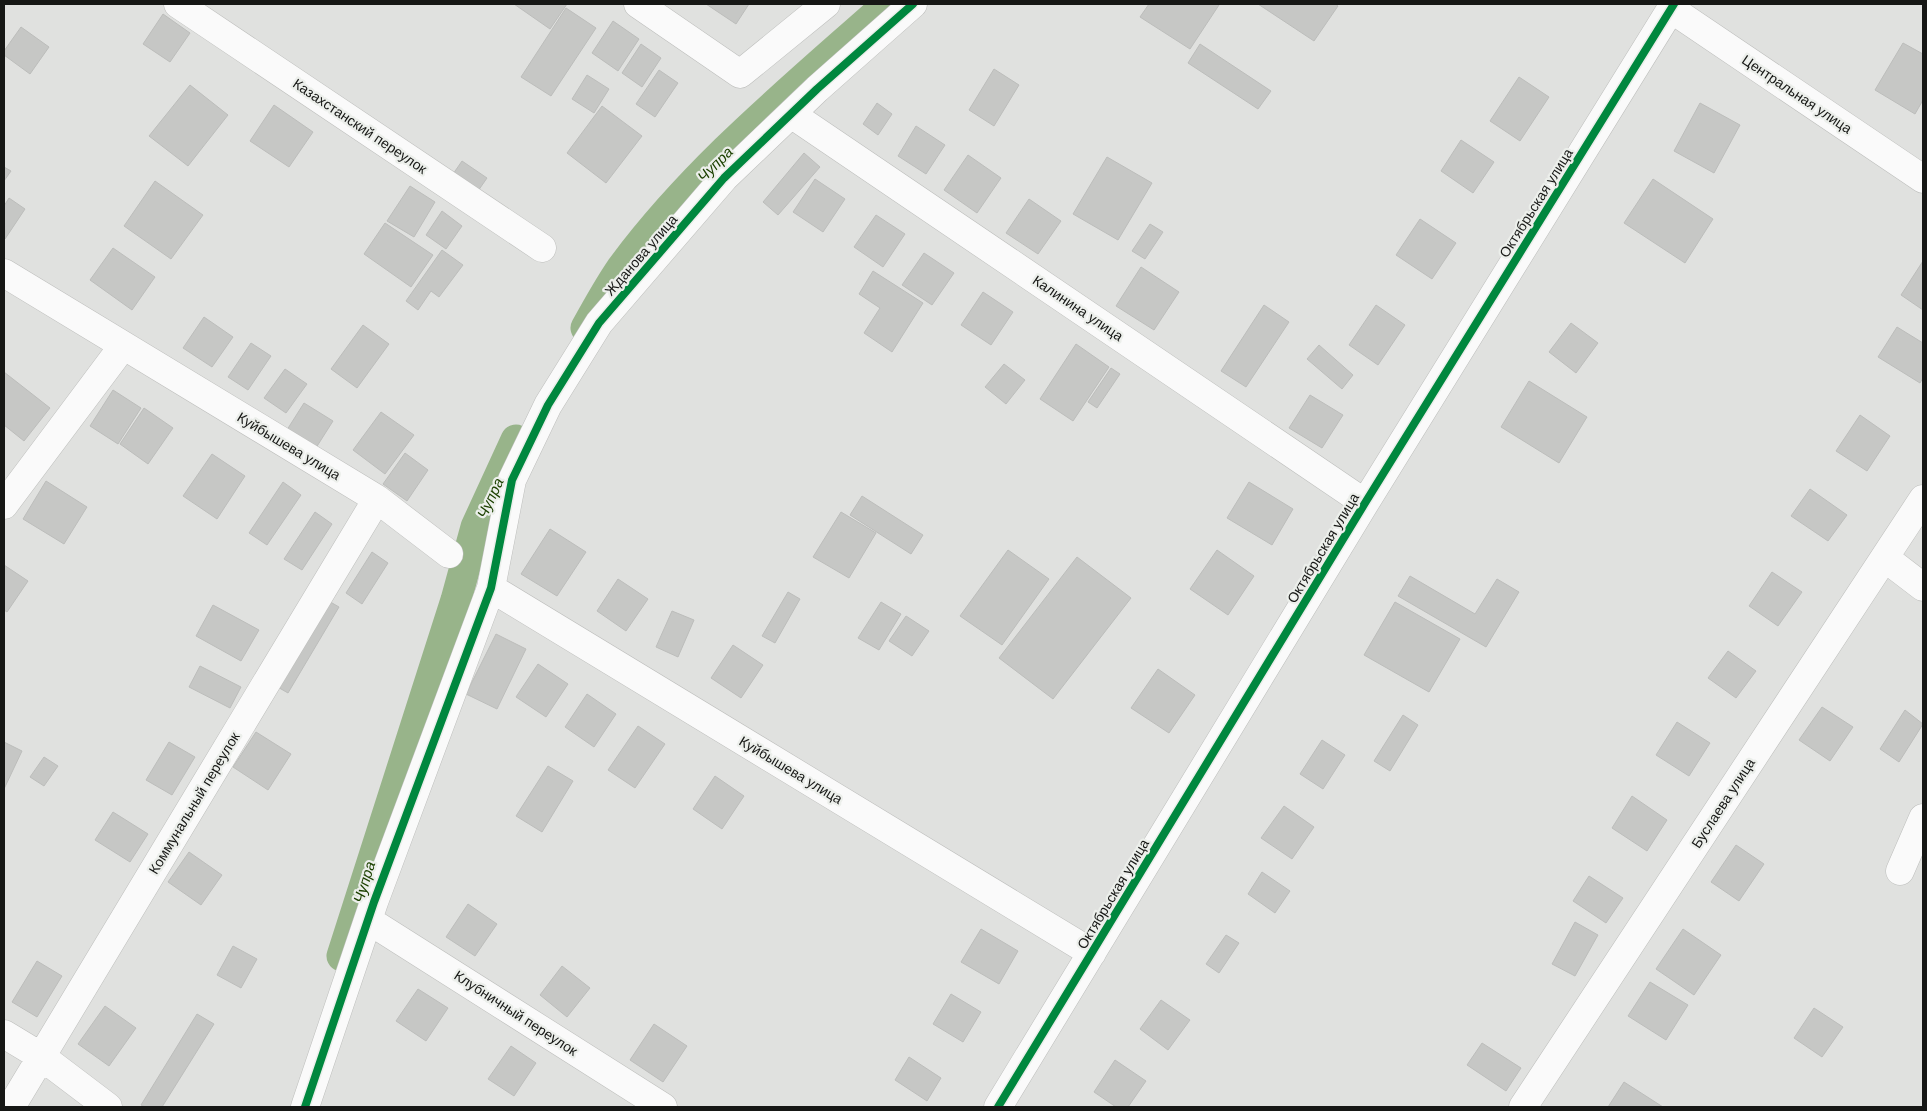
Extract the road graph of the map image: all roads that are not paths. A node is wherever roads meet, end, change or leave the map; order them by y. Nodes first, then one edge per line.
1 (178, 4) edge
2 (638, 4) edge
3 (826, 4) edge
4 (913, 4) edge
5 (1673, 6) edge
6 (791, 114) junction
7 (1923, 178) edge
8 (542, 248) dead end
9 (6, 280) edge
10 (123, 346) junction
11 (377, 499) junction
12 (1923, 499) edge
13 (1365, 503) junction
14 (4, 505) edge
15 (449, 554) dead end
16 (1885, 558) junction
17 (1923, 587) edge
18 (491, 588) junction
19 (1923, 818) edge
20 (1900, 871) dead end
21 (368, 920) junction
22 (1092, 953) junction
23 (4, 1034) edge
24 (42, 1058) junction
25 (11, 1107) edge
26 (108, 1107) edge
27 (305, 1107) edge
28 (663, 1107) edge
29 (998, 1107) edge
30 (1523, 1107) edge

1 - 8 street, Казахстанский переулок
2 - 3 street
4 - 6 street, Жданова улица
5 - 7 street, Центральная улица
5 - 13 street, Октябрьская улица
6 - 13 street, Калинина улица
6 - 18 street, Жданова улица
9 - 10 street, Куйбышева улица
10 - 11 street, Куйбышева улица
10 - 14 street
11 - 15 street, Куйбышева улица
11 - 24 street, Коммунальный переулок
12 - 16 street, Буслаева улица
13 - 22 street, Октябрьская улица
16 - 17 street
16 - 30 street, Буслаева улица
18 - 21 street, Жданова улица
18 - 22 street, Куйбышева улица
19 - 20 street
21 - 27 street, Жданова улица
21 - 28 street, Клубничный переулок
22 - 29 street, Октябрьская улица
23 - 24 street
24 - 25 street, Коммунальный переулок
24 - 26 street

